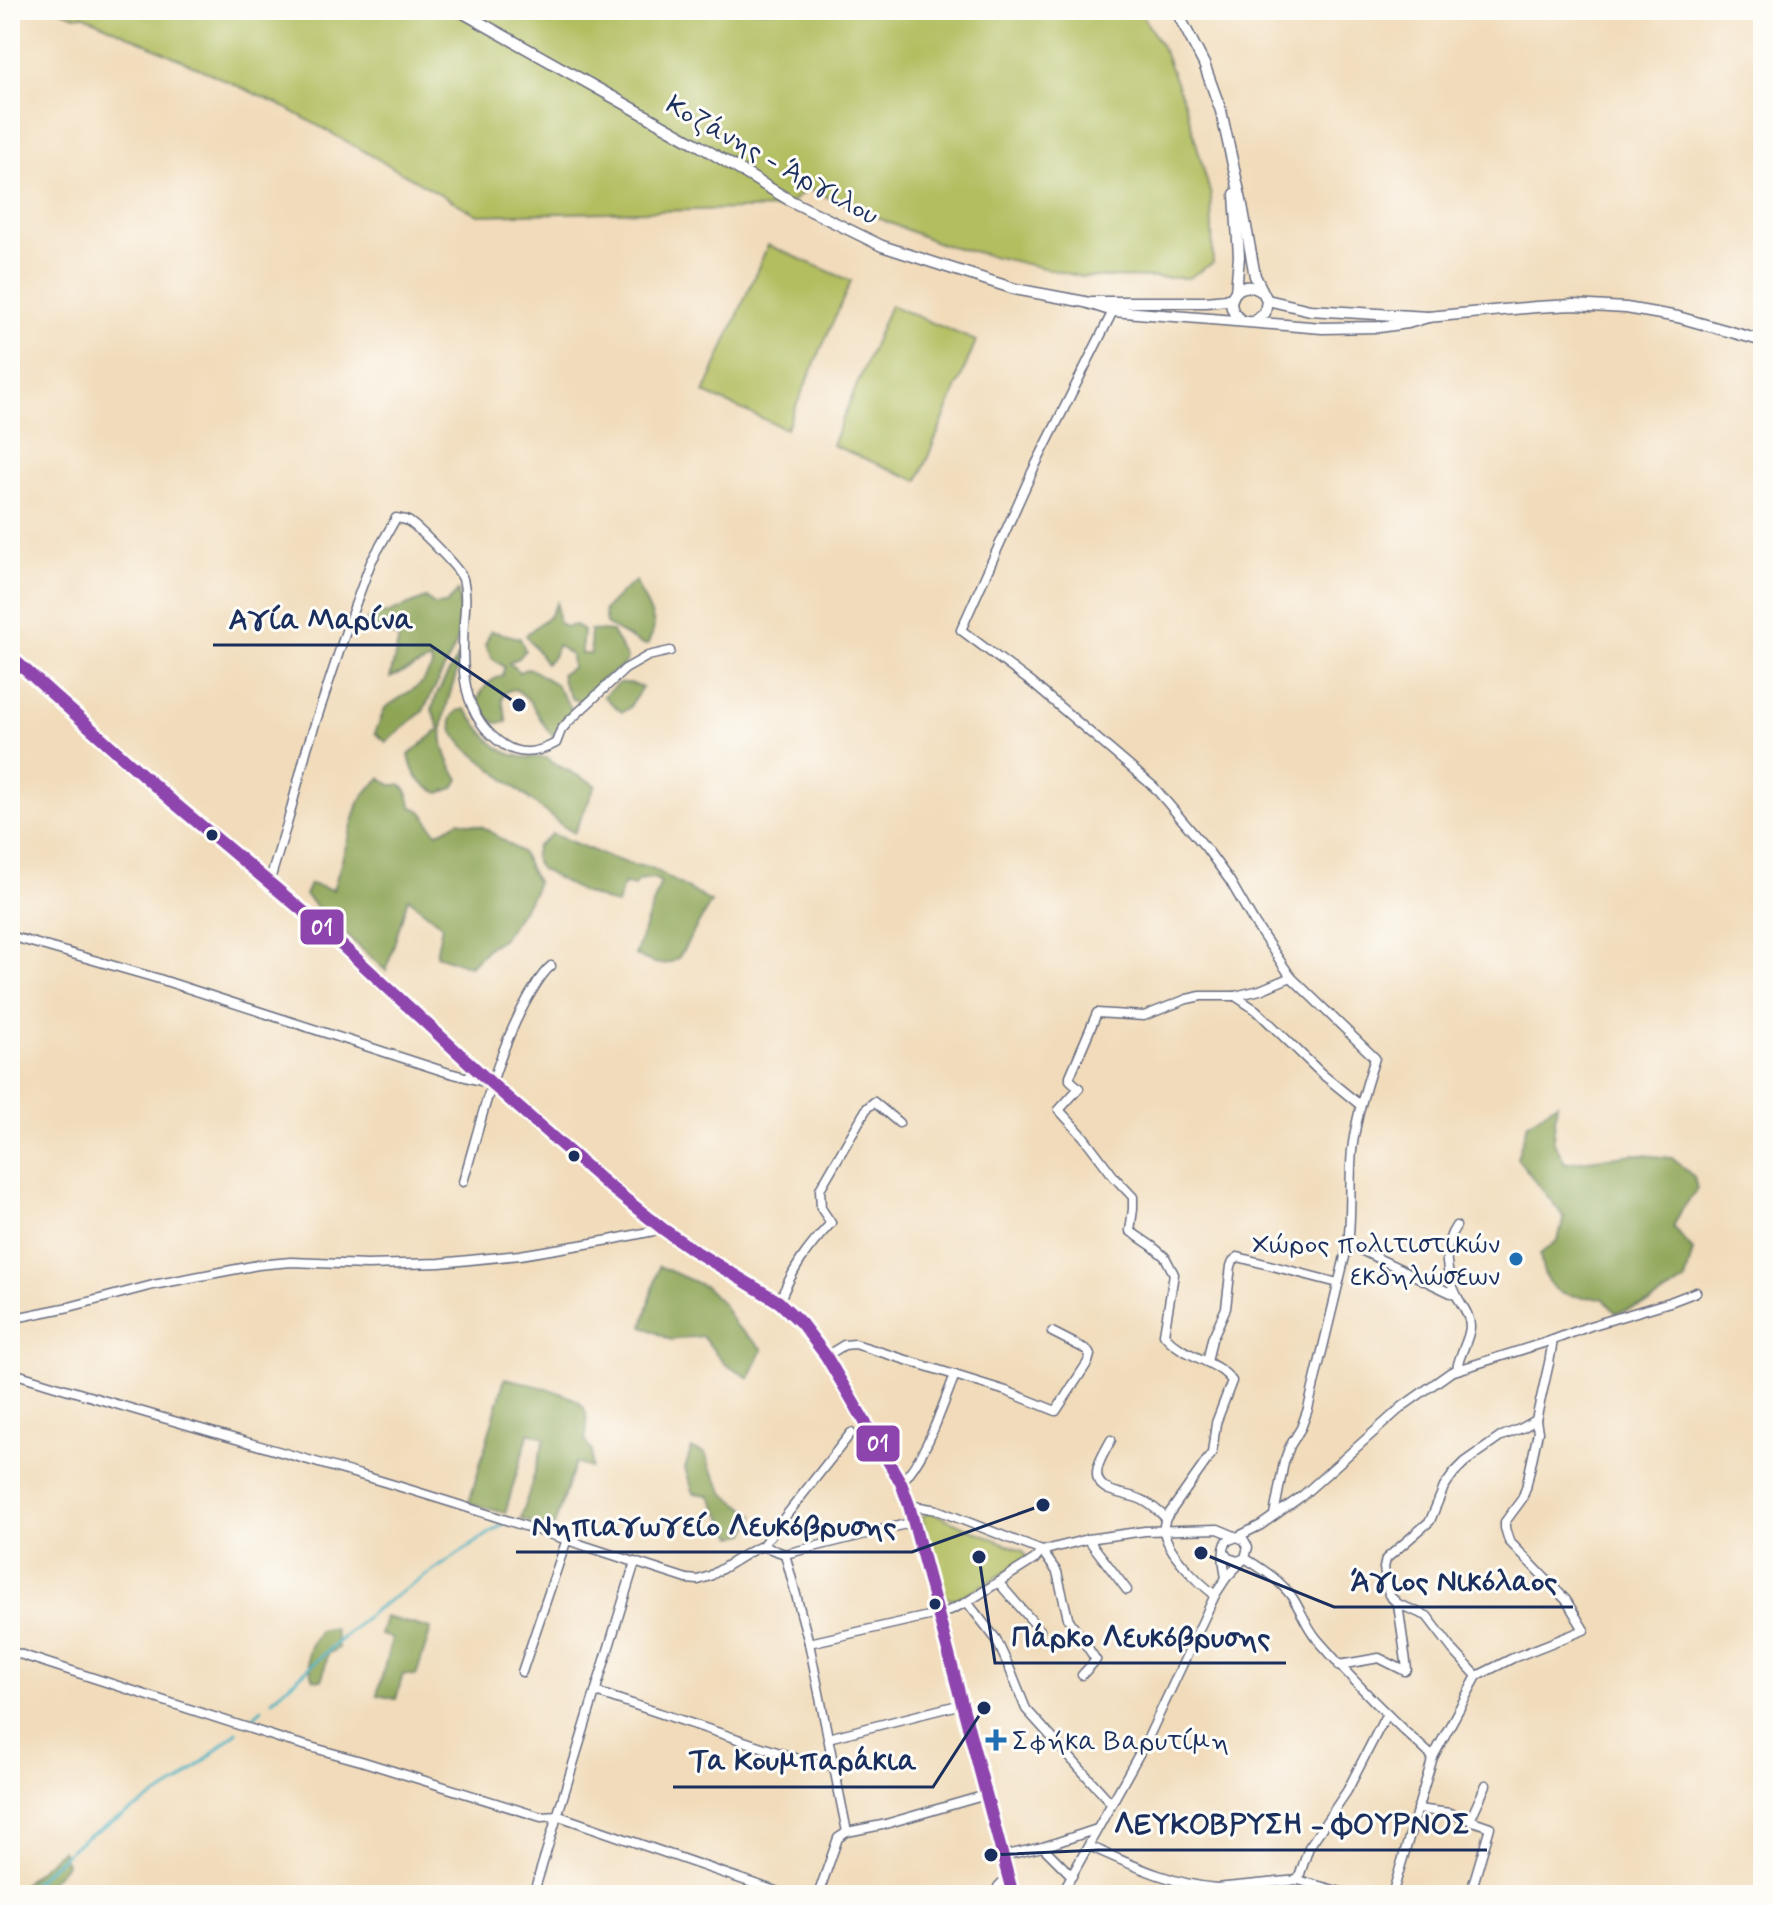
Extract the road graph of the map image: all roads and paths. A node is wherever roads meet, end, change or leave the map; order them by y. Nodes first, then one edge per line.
1 (458, 10) edge
2 (1176, 10) edge
3 (1236, 180) junction
4 (1234, 294) junction
5 (1264, 295) junction
6 (1085, 302) junction
7 (1113, 311) junction
8 (1428, 317) junction
9 (1242, 321) junction
10 (1254, 322) junction
11 (1763, 341) edge
12 (670, 651) dead end
13 (10, 656) edge
14 (269, 883) junction
15 (10, 936) edge
16 (551, 966) dead end
17 (1291, 977) junction
18 (1235, 996) junction
19 (492, 1084) junction
20 (1360, 1105) junction
21 (899, 1123) dead end
22 (463, 1182) dead end
23 (1456, 1226) dead end
24 (663, 1229) junction
25 (1348, 1244) junction
26 (1338, 1283) junction
27 (1696, 1292) dead end
28 (1457, 1296) junction
29 (779, 1302) junction
30 (10, 1319) edge
31 (1052, 1332) dead end
32 (1553, 1340) junction
33 (826, 1356) junction
34 (1207, 1362) junction
35 (1457, 1369) junction
36 (10, 1372) edge
37 (955, 1375) junction
38 (1536, 1420) junction
39 (851, 1433) dead end
40 (1111, 1440) dead end
41 (901, 1483) junction
42 (909, 1505) junction
43 (1274, 1515) junction
44 (1166, 1518) junction
45 (914, 1522) junction
46 (1261, 1525) junction
47 (1163, 1529) junction
48 (1225, 1533) junction
49 (1237, 1537) junction
50 (567, 1539) junction
51 (1088, 1539) junction
52 (762, 1546) junction
53 (1224, 1550) junction
54 (1042, 1551) junction
55 (785, 1554) junction
56 (1246, 1554) junction
57 (635, 1562) junction
58 (1226, 1578) junction
59 (998, 1582) junction
60 (1127, 1590) dead end
61 (1215, 1595) junction
62 (967, 1602) junction
63 (1398, 1604) junction
64 (937, 1614) junction
65 (1040, 1630) dead end
66 (809, 1643) junction
67 (10, 1651) edge
68 (1339, 1665) junction
69 (522, 1672) dead end
70 (1082, 1675) dead end
71 (1477, 1676) junction
72 (596, 1692) junction
73 (962, 1704) junction
74 (1386, 1715) junction
75 (828, 1738) junction
76 (1433, 1757) junction
77 (834, 1766) junction
78 (1486, 1785) dead end
79 (986, 1795) junction
80 (1112, 1804) junction
81 (1417, 1809) junction
82 (559, 1816) junction
83 (1470, 1820) junction
84 (1098, 1829) junction
85 (847, 1832) junction
86 (1089, 1846) junction
87 (1043, 1847) junction
88 (1002, 1856) junction
89 (1072, 1876) junction
90 (1007, 1879) junction
91 (1298, 1880) junction
92 (533, 1895) edge
93 (787, 1895) edge
94 (818, 1895) edge
95 (998, 1895) edge
96 (1013, 1895) edge
97 (1061, 1895) edge
98 (1352, 1895) edge
99 (1392, 1895) edge
100 (1470, 1895) edge

1 - 6 street, Κοζάνης - Άργιλου
2 - 3 street
3 - 4 street
3 - 5 street
4 - 5 street, Κοζάνης - Άργιλου
4 - 6 street, Κοζάνης - Άργιλου
4 - 9 street
5 - 8 street, Κοζάνης - Άργιλου
5 - 10 street
6 - 7 street, Κοζάνης - Άργιλου
7 - 9 street, Κοζάνης - Άργιλου
7 - 17 street
8 - 10 street, Κοζάνης - Άργιλου
8 - 11 street, Κοζάνης - Άργιλου
9 - 10 street, Κοζάνης - Άργιλου
12 - 14 street
13 - 14 main road
14 - 19 main road
15 - 19 street
16 - 19 street
17 - 18 street
17 - 20 street
18 - 20 street
18 - 34 street
19 - 22 street
19 - 24 main road
20 - 25 street
21 - 29 street
23 - 28 street
24 - 29 main road
24 - 30 street
25 - 26 street
25 - 28 street
26 - 34 street
26 - 43 street
27 - 32 street
28 - 35 street
29 - 33 main road
31 - 37 street
32 - 35 street
32 - 38 street
33 - 37 street
33 - 41 main road
34 - 44 street
35 - 43 street
36 - 50 street
37 - 41 street
38 - 63 street
38 - 71 street
39 - 52 street
40 - 44 street
41 - 42 main road
42 - 45 main road
42 - 54 street
43 - 46 street
44 - 47 street
45 - 55 street
45 - 64 main road
46 - 49 street
46 - 56 street
47 - 48 street
47 - 51 street
47 - 61 street
48 - 49 street
48 - 53 street
49 - 53 street
49 - 56 street
50 - 57 street
50 - 69 street
51 - 54 street
51 - 60 street
52 - 55 street
52 - 57 street
53 - 56 street
53 - 58 street
54 - 59 street
54 - 70 street
55 - 66 street
56 - 58 street
56 - 68 street
57 - 72 street
58 - 61 street
59 - 62 street
59 - 65 street
61 - 80 street
62 - 64 street
62 - 80 street
63 - 68 street
63 - 71 street
64 - 66 street
64 - 73 main road
66 - 75 street
67 - 82 street
68 - 74 street
71 - 76 street
72 - 77 street
72 - 82 street
73 - 75 street
73 - 79 main road
74 - 76 street
74 - 91 street
75 - 77 street
76 - 81 street
77 - 85 street
78 - 83 street
79 - 85 street
79 - 88 main road
80 - 84 street
81 - 83 street
81 - 99 street
82 - 92 street
82 - 93 street
83 - 100 street
84 - 86 street
84 - 87 street
85 - 94 street
86 - 89 street
86 - 91 street
87 - 88 street
87 - 89 street
88 - 90 main road
89 - 97 street
90 - 95 street
90 - 96 main road
91 - 98 street

